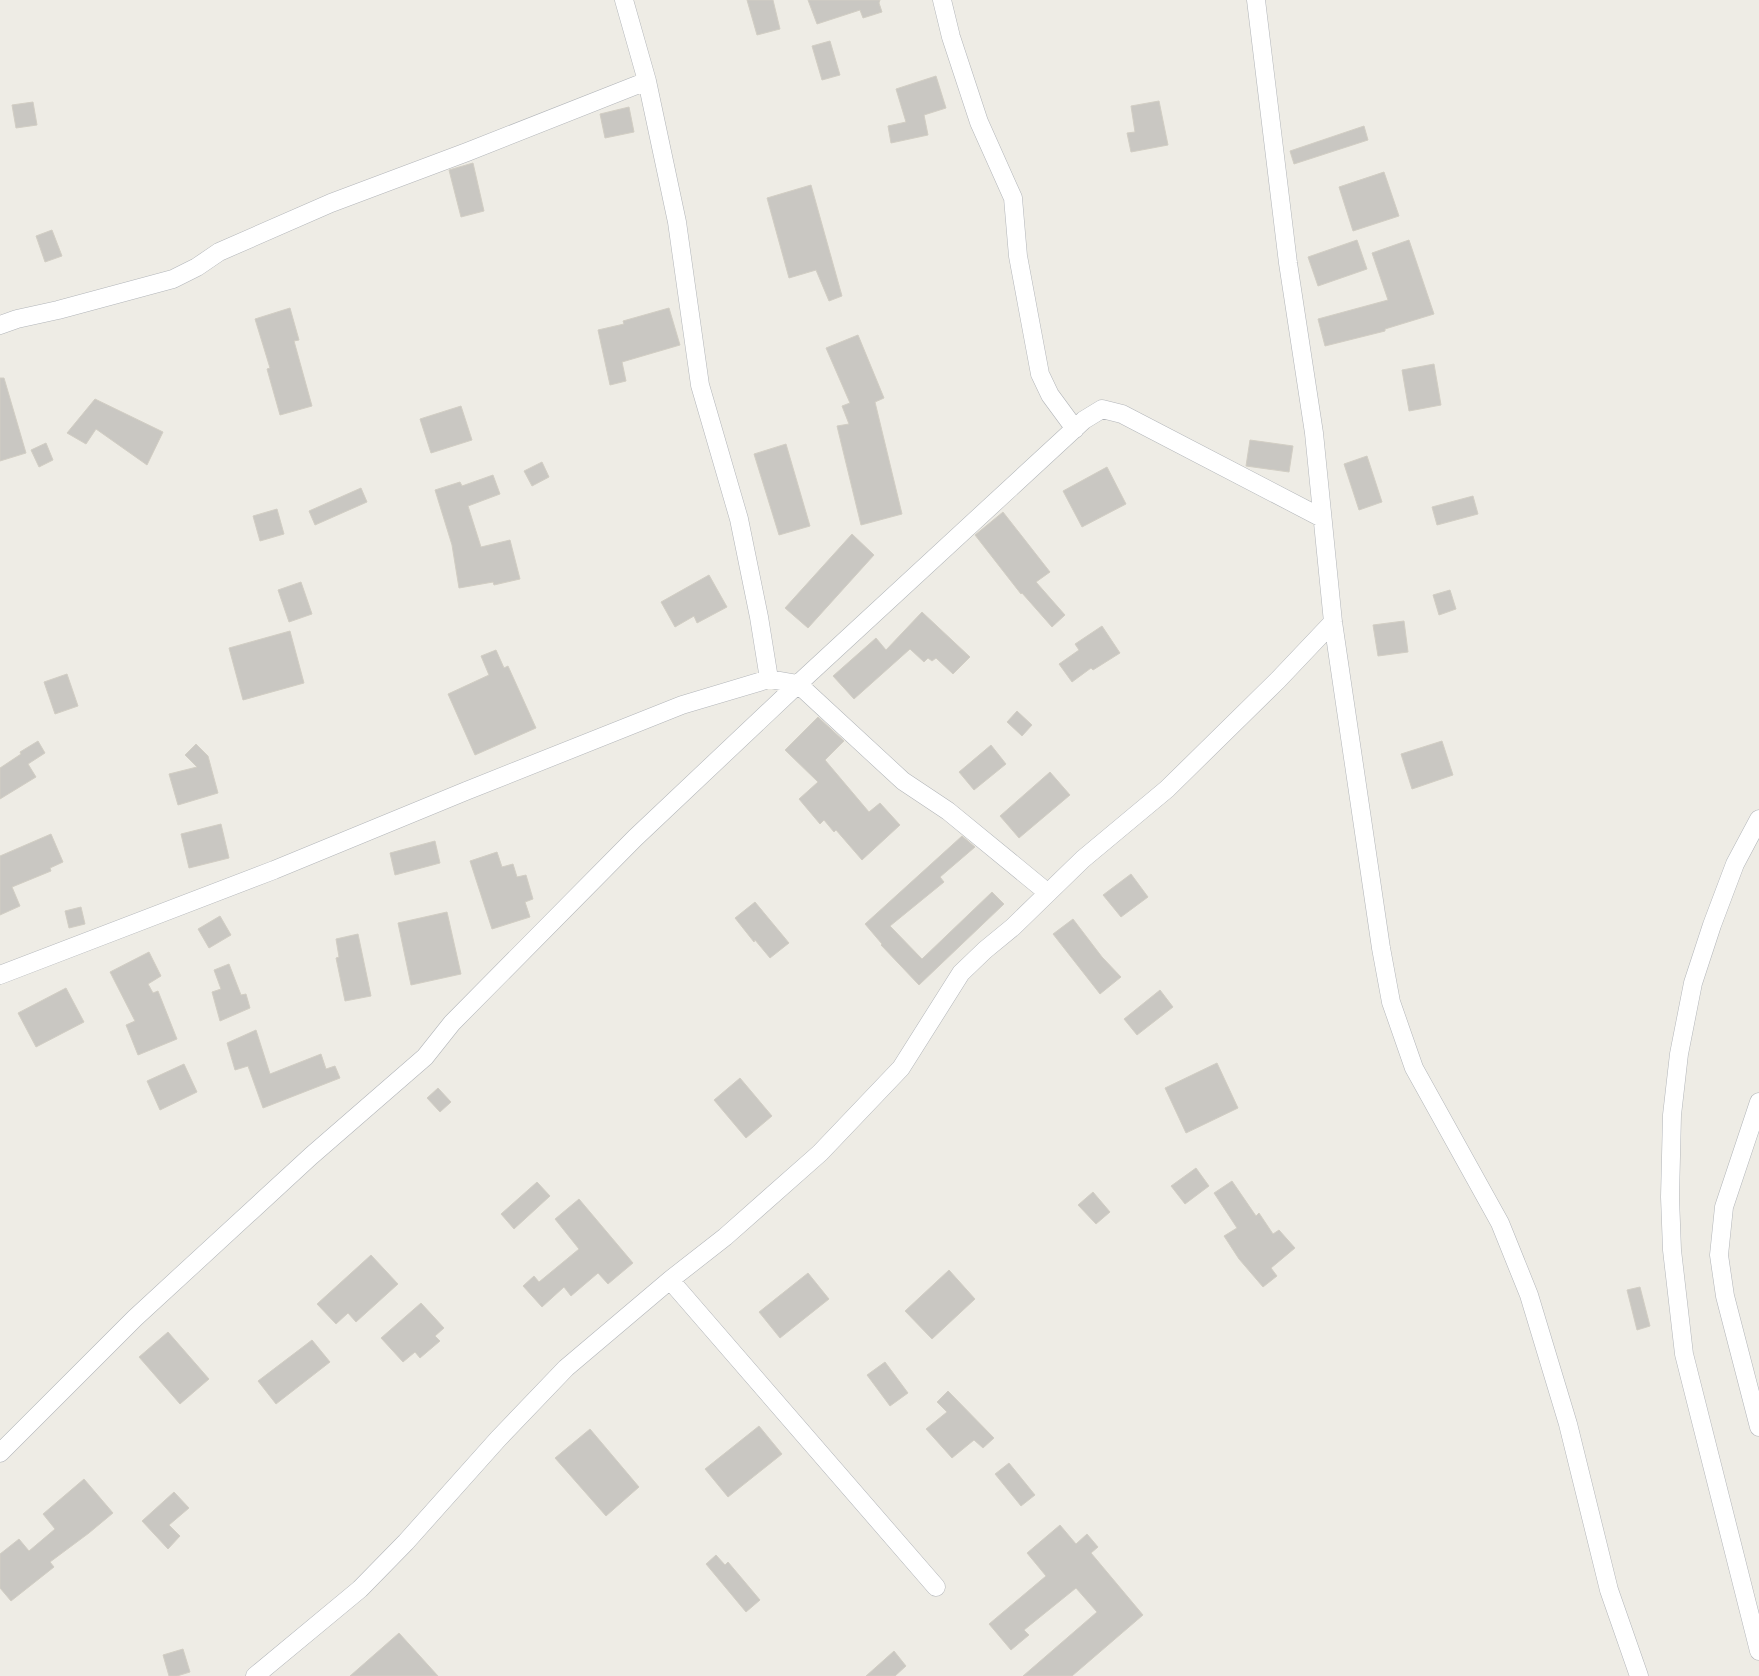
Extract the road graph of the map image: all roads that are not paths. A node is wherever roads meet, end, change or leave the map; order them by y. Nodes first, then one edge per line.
1 (624, 0) edge
2 (942, 0) edge
3 (1256, 0) edge
4 (647, 81) junction
5 (0, 325) edge
6 (1075, 429) junction
7 (1322, 518) junction
8 (1333, 622) junction
9 (769, 679) junction
10 (798, 684) junction
11 (1759, 820) edge
12 (1048, 893) junction
13 (0, 974) edge
14 (1759, 1102) edge
15 (670, 1280) junction
16 (1759, 1427) edge
17 (0, 1453) edge
18 (936, 1587) dead end
19 (1759, 1651) edge
20 (255, 1676) edge
21 (1640, 1676) edge

1 - 4 street
2 - 6 street
3 - 7 street
4 - 5 street
4 - 9 street
6 - 7 street
6 - 10 street
7 - 8 street
8 - 12 street
8 - 21 street
9 - 10 street
9 - 13 street
10 - 12 street
10 - 17 street
11 - 19 street
12 - 15 street
14 - 16 street
15 - 18 street
15 - 20 street

